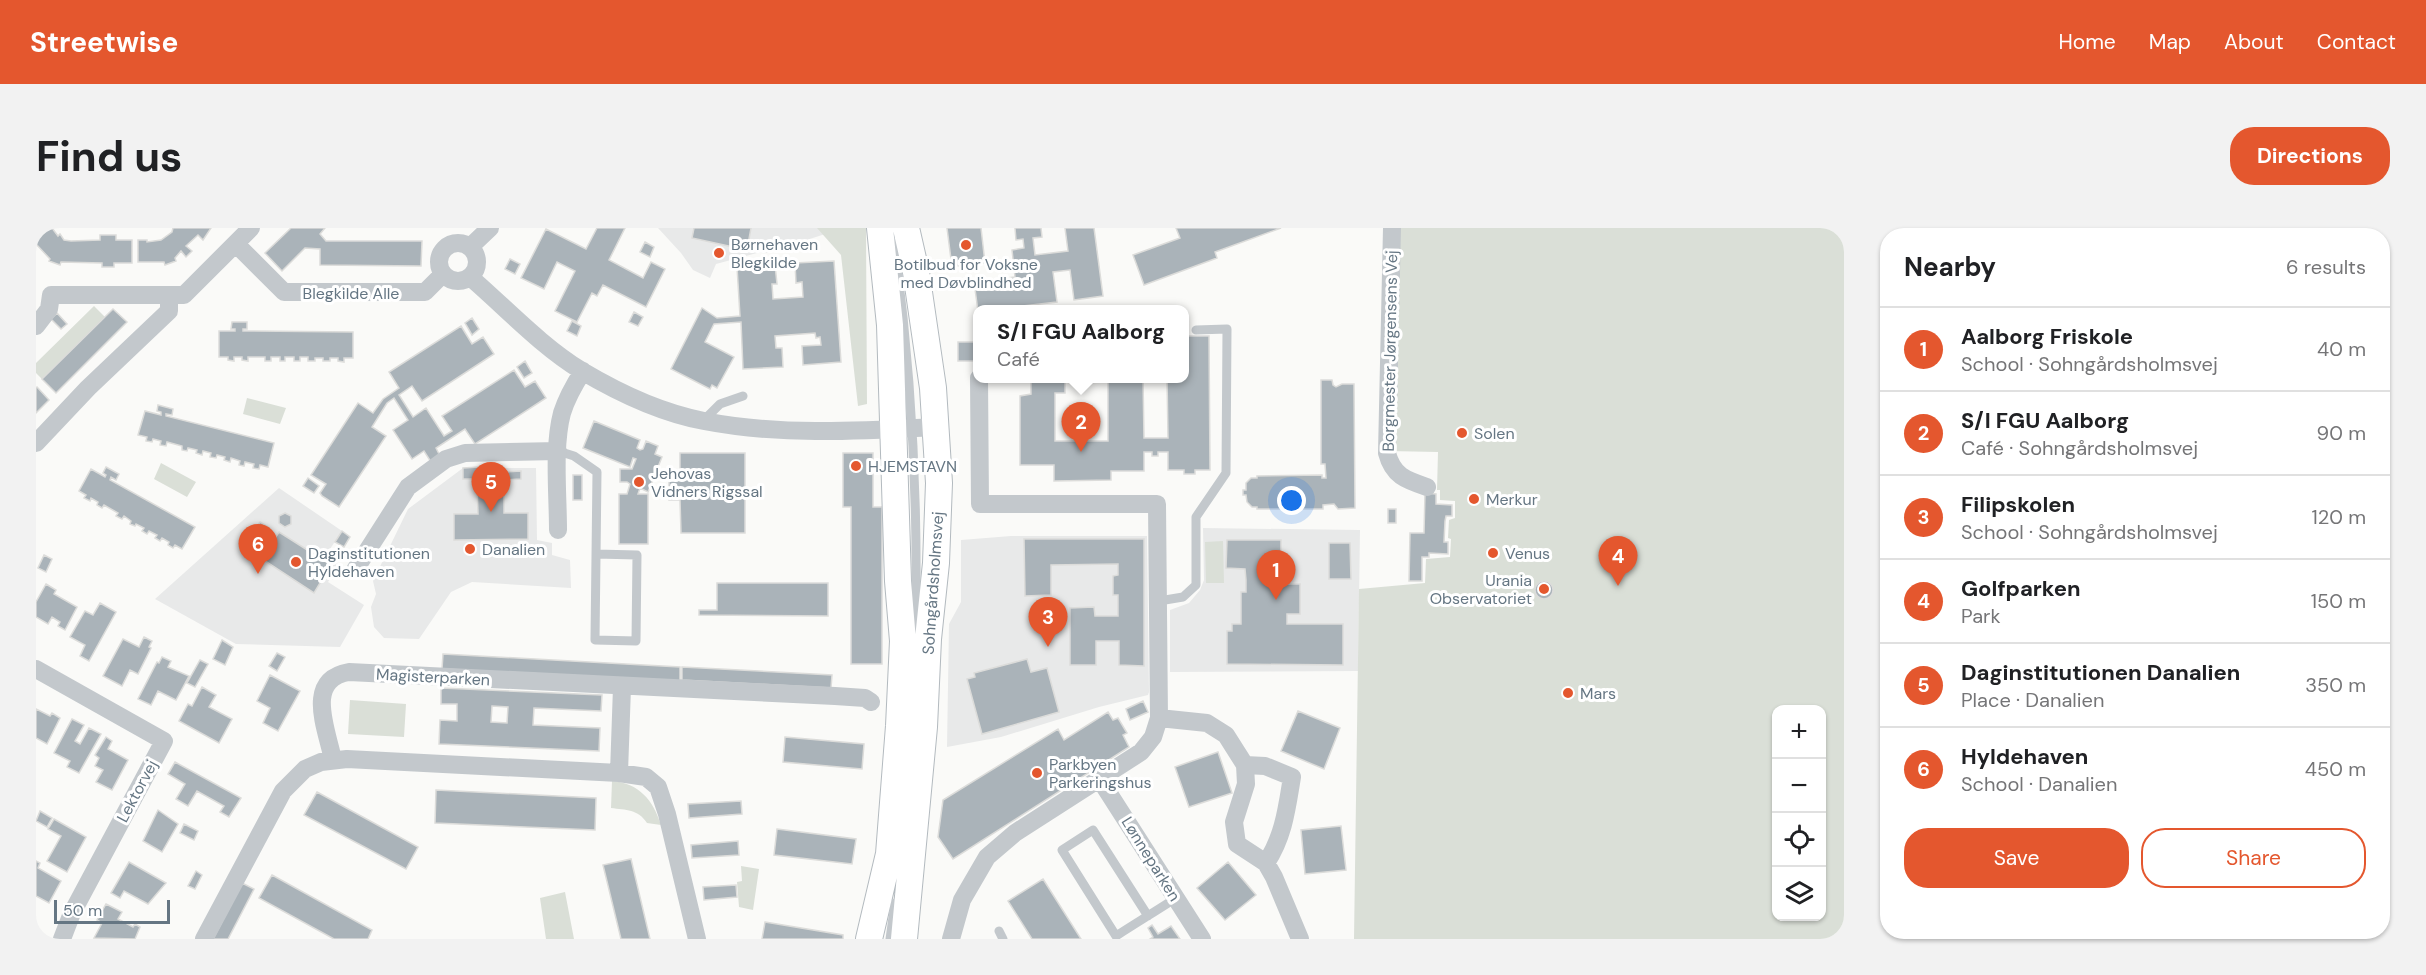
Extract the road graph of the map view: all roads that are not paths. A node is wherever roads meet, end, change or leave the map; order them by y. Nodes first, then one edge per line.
1 (251, 228) edge
2 (490, 228) edge
3 (880, 228) edge
4 (892, 228) edge
5 (906, 228) edge
6 (1392, 228) edge
7 (236, 244) junction
8 (470, 247) junction
9 (443, 274) junction
10 (470, 277) junction
11 (44, 292) edge
12 (170, 295) junction
13 (36, 326) edge
14 (1196, 330) dead end
15 (583, 371) junction
16 (979, 383) edge
17 (743, 396) dead end
18 (703, 421) junction
19 (937, 427) junction
20 (902, 429) junction
21 (36, 443) edge
22 (558, 452) junction
23 (1427, 487) dead end
24 (558, 530) dead end
25 (596, 554) junction
26 (355, 570) dead end
27 (1158, 601) junction
28 (915, 652) dead end
29 (36, 669) edge
30 (622, 687) junction
31 (871, 702) dead end
32 (1160, 718) junction
33 (333, 760) junction
34 (1245, 765) junction
35 (619, 773) junction
36 (1100, 778) junction
37 (1266, 863) junction
38 (890, 890) junction
39 (1176, 898) junction
40 (1148, 916) junction
41 (62, 939) edge
42 (204, 939) edge
43 (697, 939) edge
44 (869, 939) edge
45 (877, 939) edge
46 (890, 939) edge
47 (904, 939) edge
48 (951, 939) edge
49 (1202, 939) edge
50 (1300, 939) edge

1 - 7 street
2 - 8 street
3 - 20 street, Sohngårdsholmsvej
4 - 20 lane
5 - 19 street, Sohngårdsholmsvej
6 - 23 street, Borgmester Jørgensens Vej
7 - 9 street, Blegkilde Alle
7 - 12 street
8 - 9 street
8 - 10 street
9 - 10 street
10 - 15 street
11 - 12 street
11 - 13 street
12 - 21 street
14 - 27 lane
15 - 18 street
15 - 22 street
16 - 27 street
17 - 18 lane
18 - 20 street
19 - 20 street
19 - 47 street, Sohngårdsholmsvej
20 - 28 lane
20 - 38 street, Sohngårdsholmsvej
22 - 24 street
22 - 25 lane
22 - 26 street
25 - 25 lane
27 - 32 street
29 - 41 street, Lektorvej
30 - 31 street, Magisterparken
30 - 33 street, Magisterparken
30 - 35 street
32 - 34 street
32 - 36 street
33 - 35 street
33 - 42 street
34 - 37 street
34 - 37 street
35 - 43 street
36 - 39 street, Lønneparken
36 - 48 street
37 - 50 street
38 - 44 street, Sohngårdsholmsvej
38 - 45 street
38 - 46 lane
39 - 40 lane
39 - 49 street, Lønneparken
40 - 40 lane

